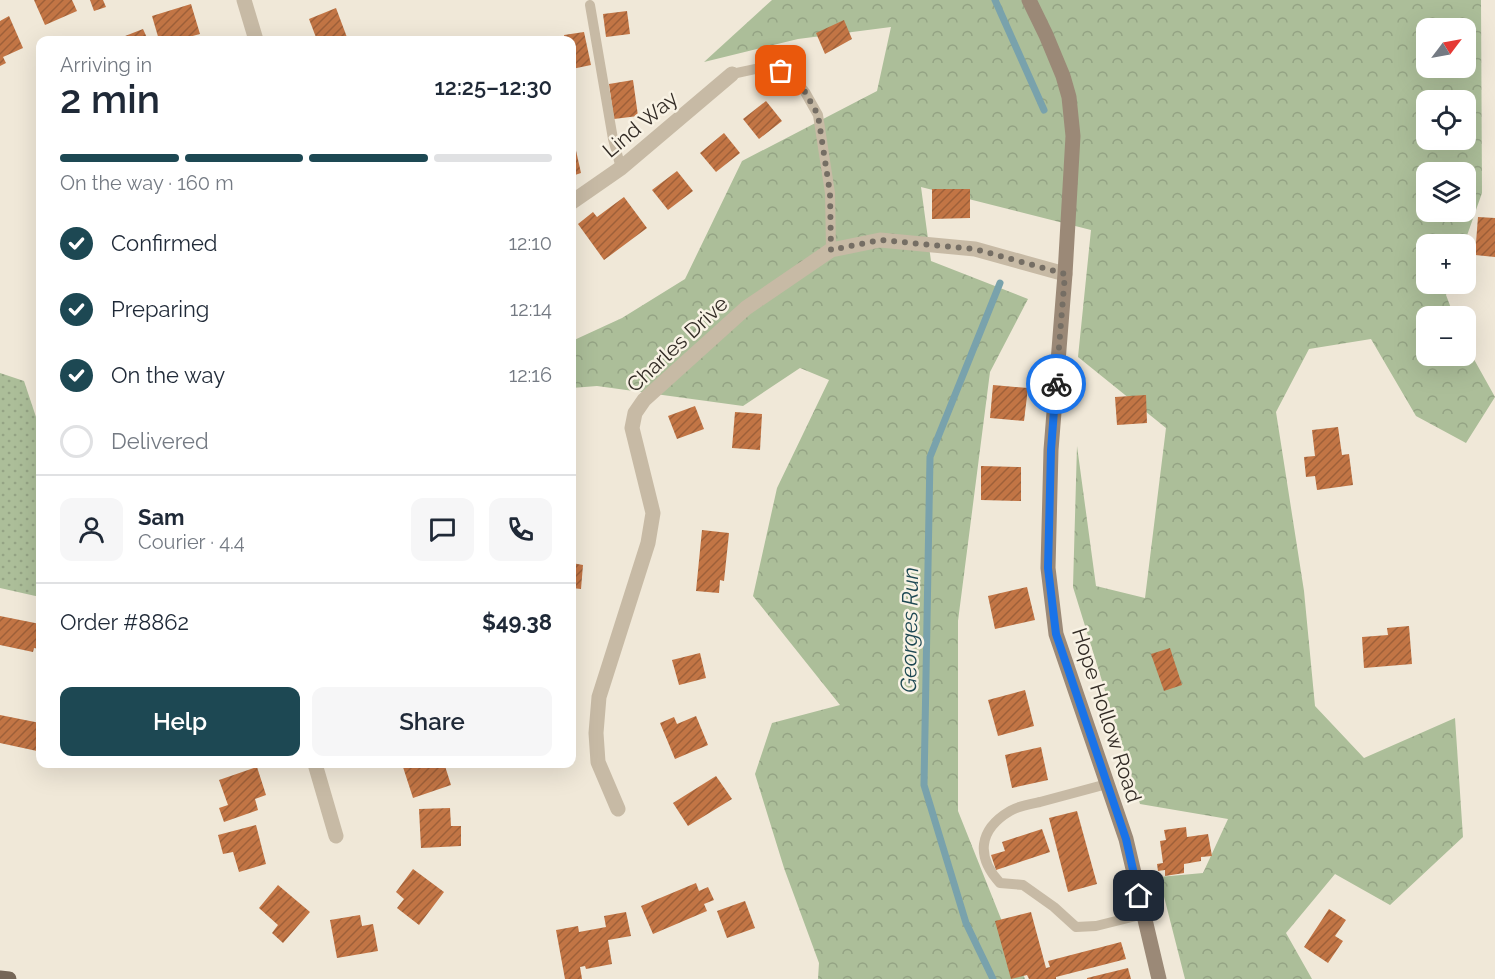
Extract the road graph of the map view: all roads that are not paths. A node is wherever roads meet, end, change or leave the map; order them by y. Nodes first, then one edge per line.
1 (244, 0) edge
2 (1029, 0) edge
3 (590, 5) dead end
4 (255, 36) edge
5 (732, 75) joint
6 (621, 168) junction
7 (576, 199) edge
8 (831, 250) junction
9 (1065, 274) junction
10 (316, 768) edge
11 (1107, 784) junction
12 (618, 809) dead end
13 (336, 836) dead end
14 (1144, 914) junction
15 (0, 978) edge
16 (9, 979) edge
17 (1159, 979) edge

1 - 4 street
2 - 9 main road, Hope Hollow Road
3 - 6 lane
5 - 6 street, Lind Way
5 - 8 lane
6 - 7 street, Lind Way
8 - 9 street, Charles Drive
8 - 12 street, Charles Drive
9 - 11 main road, Hope Hollow Road
10 - 13 street
11 - 14 main road, Hope Hollow Road
11 - 14 lane
14 - 17 main road, Hope Hollow Road
15 - 16 main road

